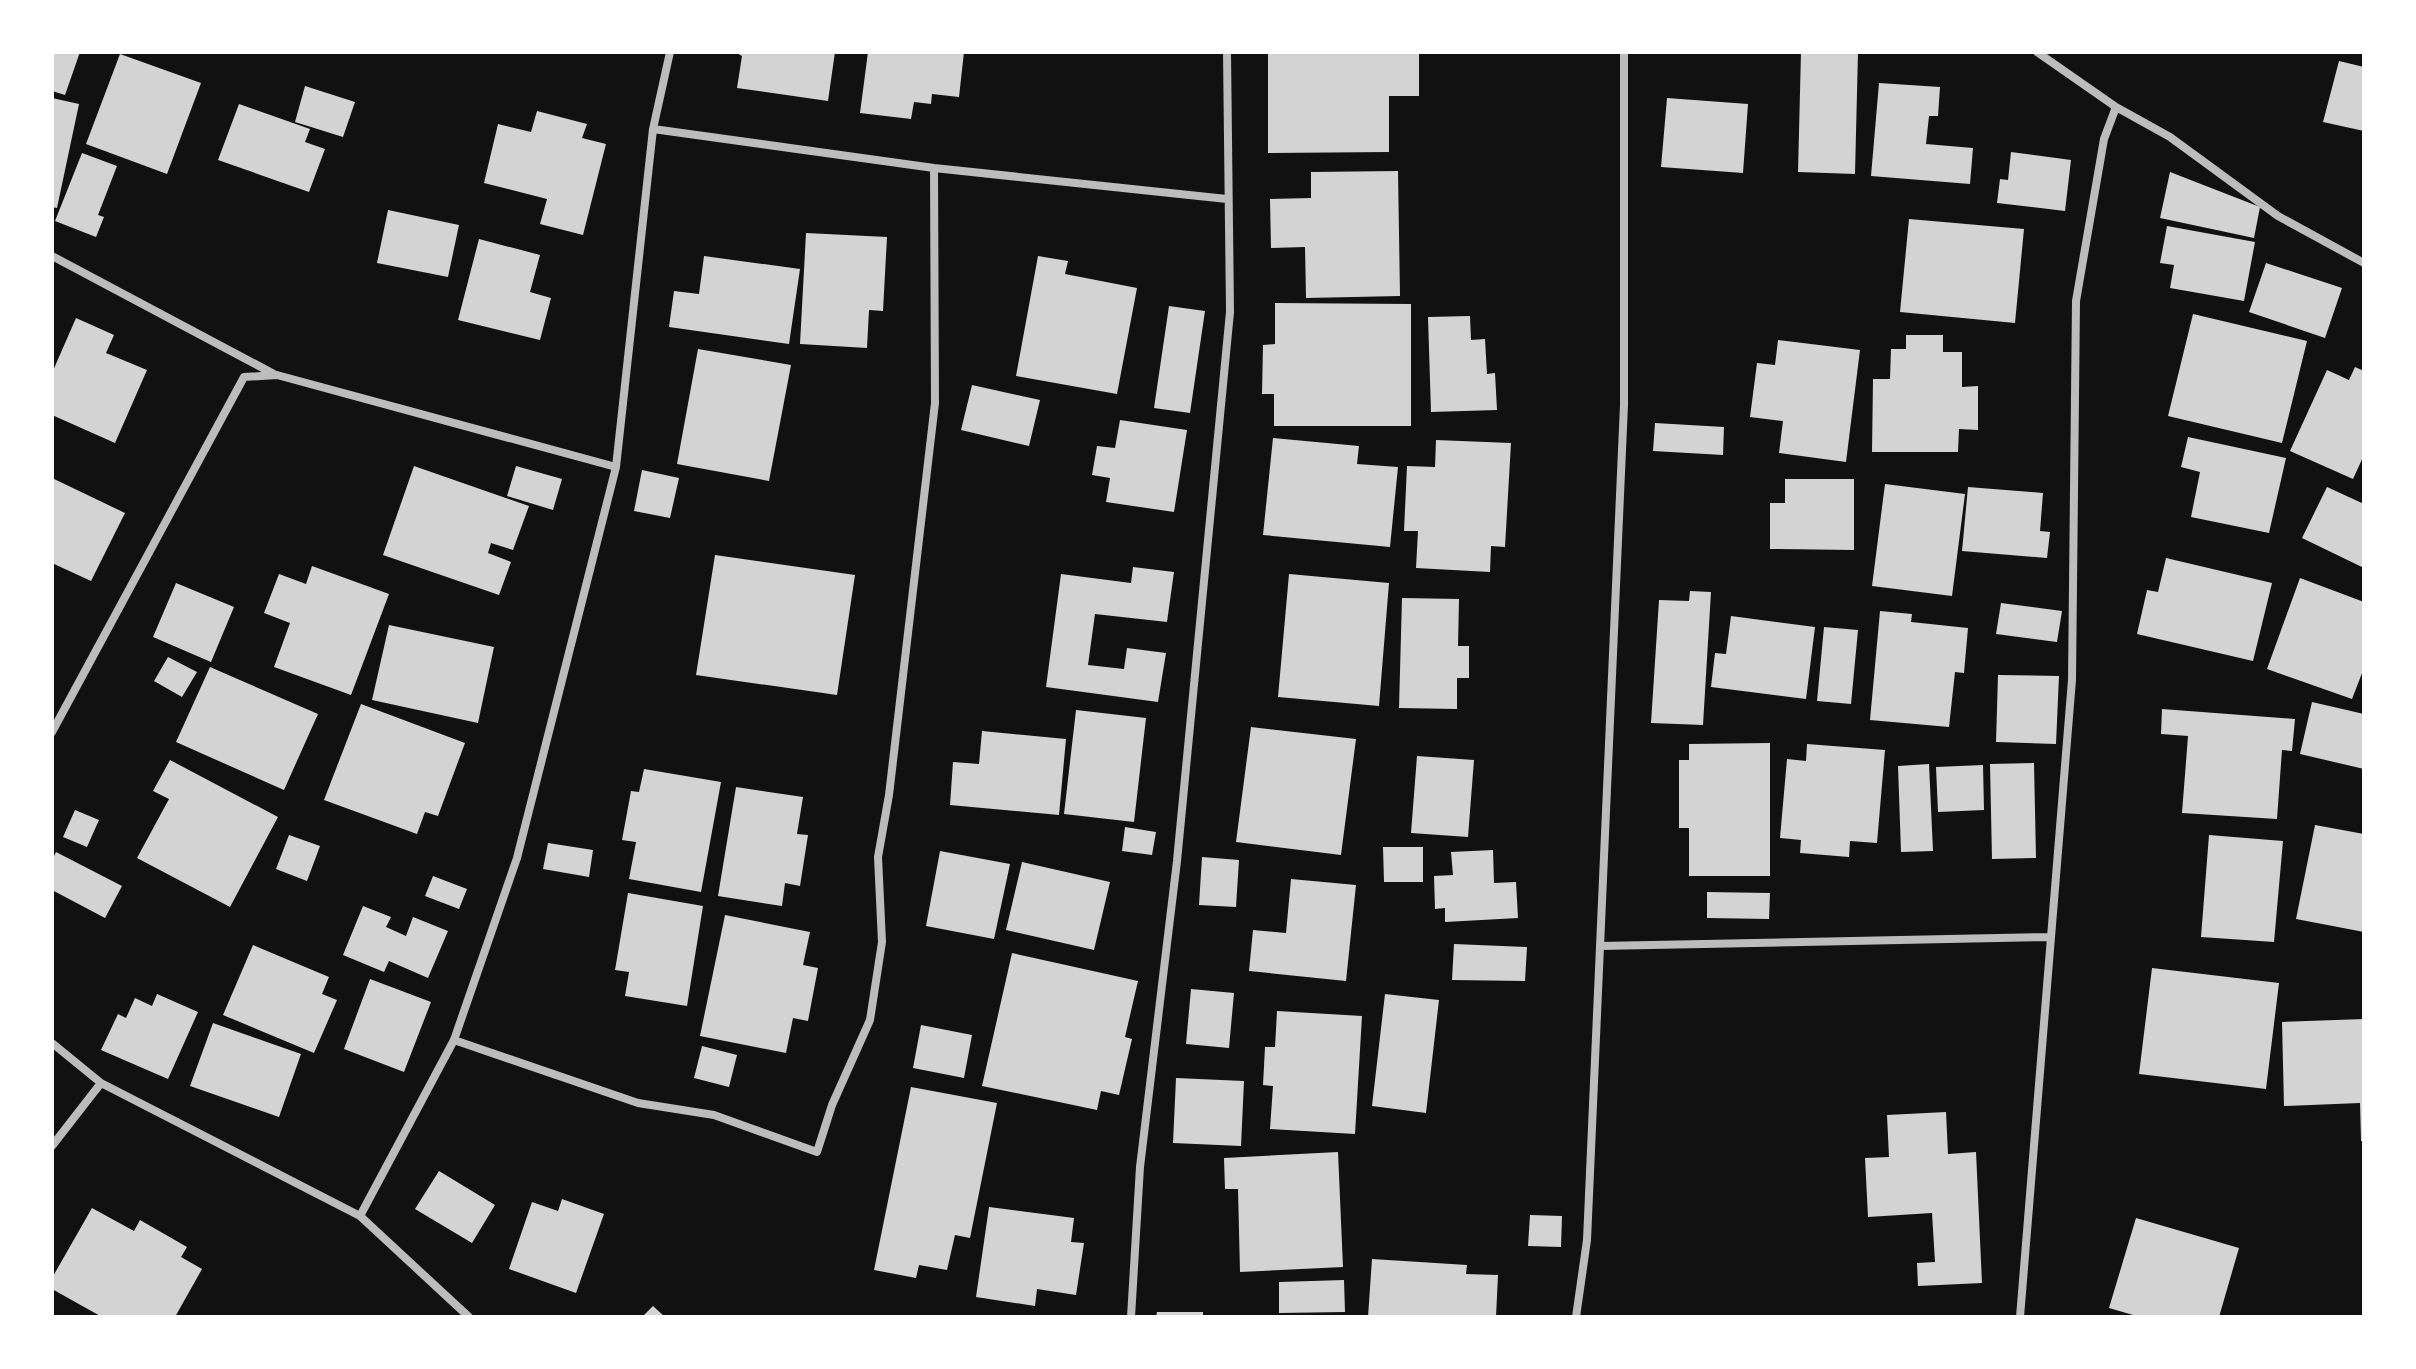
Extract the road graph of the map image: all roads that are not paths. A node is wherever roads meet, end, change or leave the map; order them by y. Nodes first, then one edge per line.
1 (670, 52) edge
2 (1227, 52) edge
3 (1624, 52) edge
4 (2037, 52) edge
5 (2116, 107) junction
6 (653, 129) junction
7 (934, 168) junction
8 (1227, 199) junction
9 (52, 256) edge
10 (2364, 263) edge
11 (277, 375) junction
12 (616, 467) junction
13 (52, 732) edge
14 (2050, 937) junction
15 (1600, 946) junction
16 (454, 1040) junction
17 (52, 1043) edge
18 (101, 1083) junction
19 (52, 1146) edge
20 (360, 1216) junction
21 (469, 1317) edge
22 (1131, 1317) edge
23 (1576, 1317) edge
24 (2020, 1317) edge

1 - 6 street
2 - 8 street
3 - 15 street
4 - 5 street
5 - 10 street
5 - 14 street
6 - 7 street
6 - 12 street
7 - 8 street
7 - 16 street
8 - 22 street
9 - 11 street
11 - 12 street
11 - 13 street
12 - 16 street
14 - 15 street
14 - 24 street
15 - 23 street
16 - 20 street
17 - 18 street
18 - 19 street
18 - 20 street
20 - 21 street

